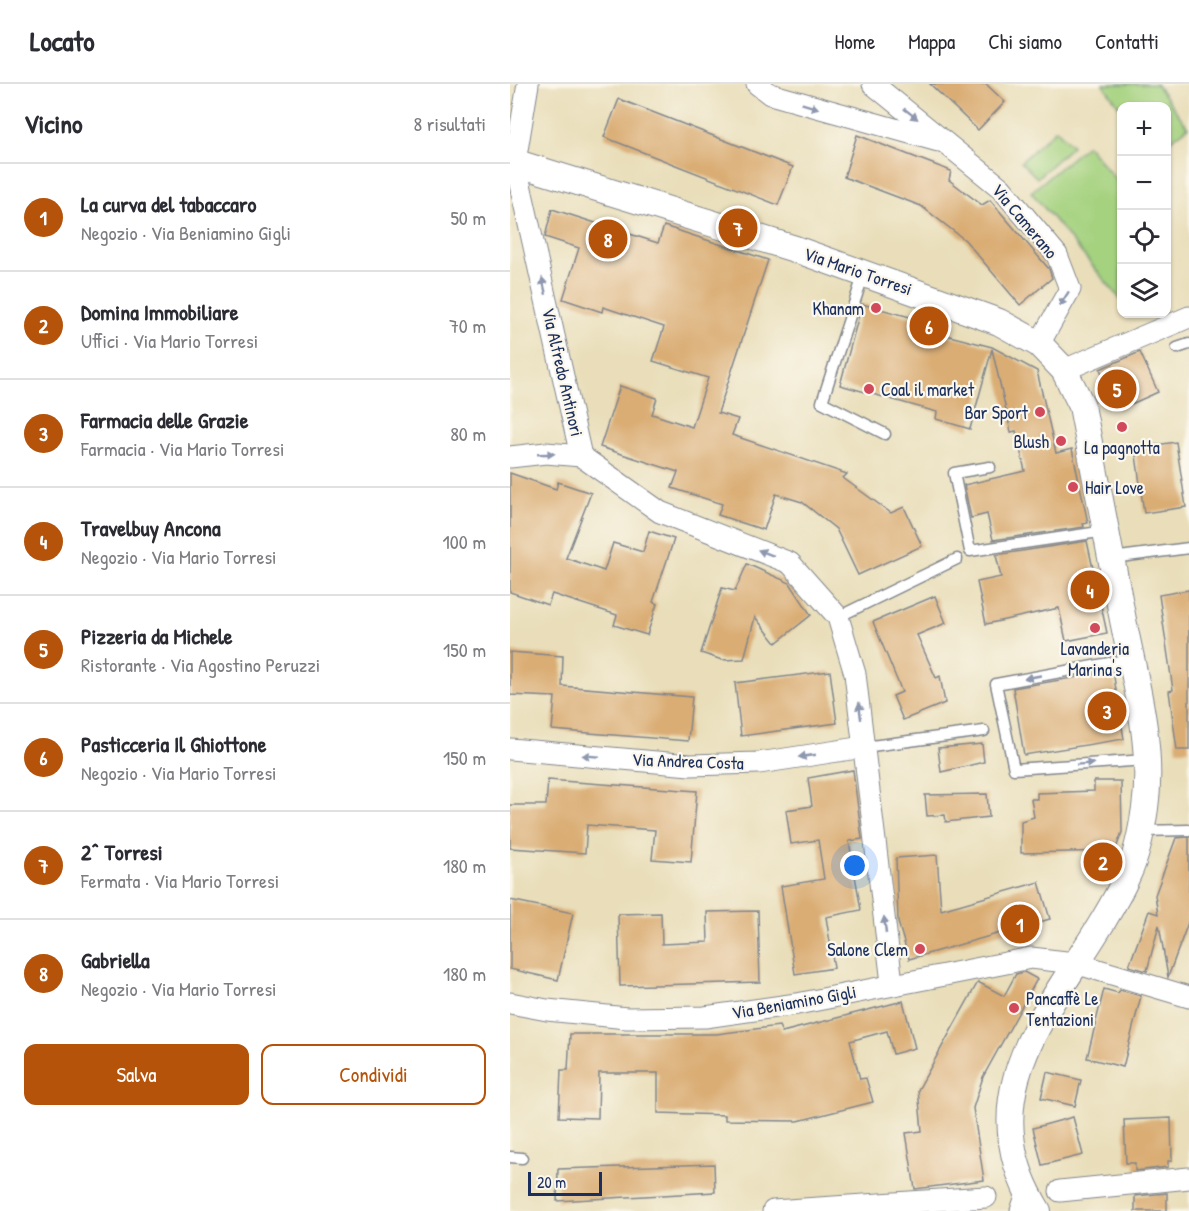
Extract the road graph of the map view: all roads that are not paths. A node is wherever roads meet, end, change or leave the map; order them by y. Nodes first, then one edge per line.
1 (528, 84) edge
2 (873, 84) edge
3 (772, 87) edge
4 (948, 143) junction
5 (513, 161) edge
6 (864, 273) junction
7 (1189, 317) edge
8 (1040, 344) junction
9 (1064, 370) junction
10 (885, 434) dead end
11 (581, 456) junction
12 (510, 457) edge
13 (990, 467) dead end
14 (1106, 531) junction
15 (1189, 548) edge
16 (1111, 558) junction
17 (957, 559) dead end
18 (838, 617) junction
19 (1131, 659) junction
20 (984, 731) dead end
21 (864, 747) junction
22 (510, 749) edge
23 (1147, 760) junction
24 (1189, 830) edge
25 (1140, 831) junction
26 (1075, 963) junction
27 (892, 983) junction
28 (1189, 997) edge
29 (510, 1003) edge
30 (510, 1157) edge
31 (522, 1158) dead end
32 (1189, 1178) edge
33 (1060, 1191) dead end
34 (986, 1197) dead end
35 (1028, 1205) edge
36 (773, 1211) edge

1 - 5 street
2 -> 4 street, Via Camerano
3 -> 4 street, Via Camerano
4 -> 8 street, Via Camerano
5 - 6 street, Via Mario Torresi
11 -> 5 street, Via Alfredo Antinori
6 - 8 street, Via Mario Torresi
6 - 10 lane
7 - 9 street
8 - 9 street, Via Mario Torresi
9 - 14 street, Via Mario Torresi
12 -> 11 street
18 -> 11 street, Via Alfredo Antinori
13 - 14 lane
14 - 16 street, Via Mario Torresi
15 - 16 lane
16 - 19 street, Via Mario Torresi
17 - 18 lane
21 -> 18 street, Via Alfredo Antinori
19 - 23 street, Via Mario Torresi
19 -> 23 lane
20 - 21 lane
21 -> 22 street, Via Andrea Costa
27 -> 21 street, Via Alfredo Antinori
23 - 25 street, Via Mario Torresi
24 - 25 lane
25 - 26 street, Via Mario Torresi
26 - 27 street, Via Beniamino Gigli
26 - 28 street, Via Beniamino Gigli
26 - 35 street, Via Mario Torresi
27 - 29 street, Via Beniamino Gigli
30 - 31 lane
32 - 33 street
34 - 36 street

